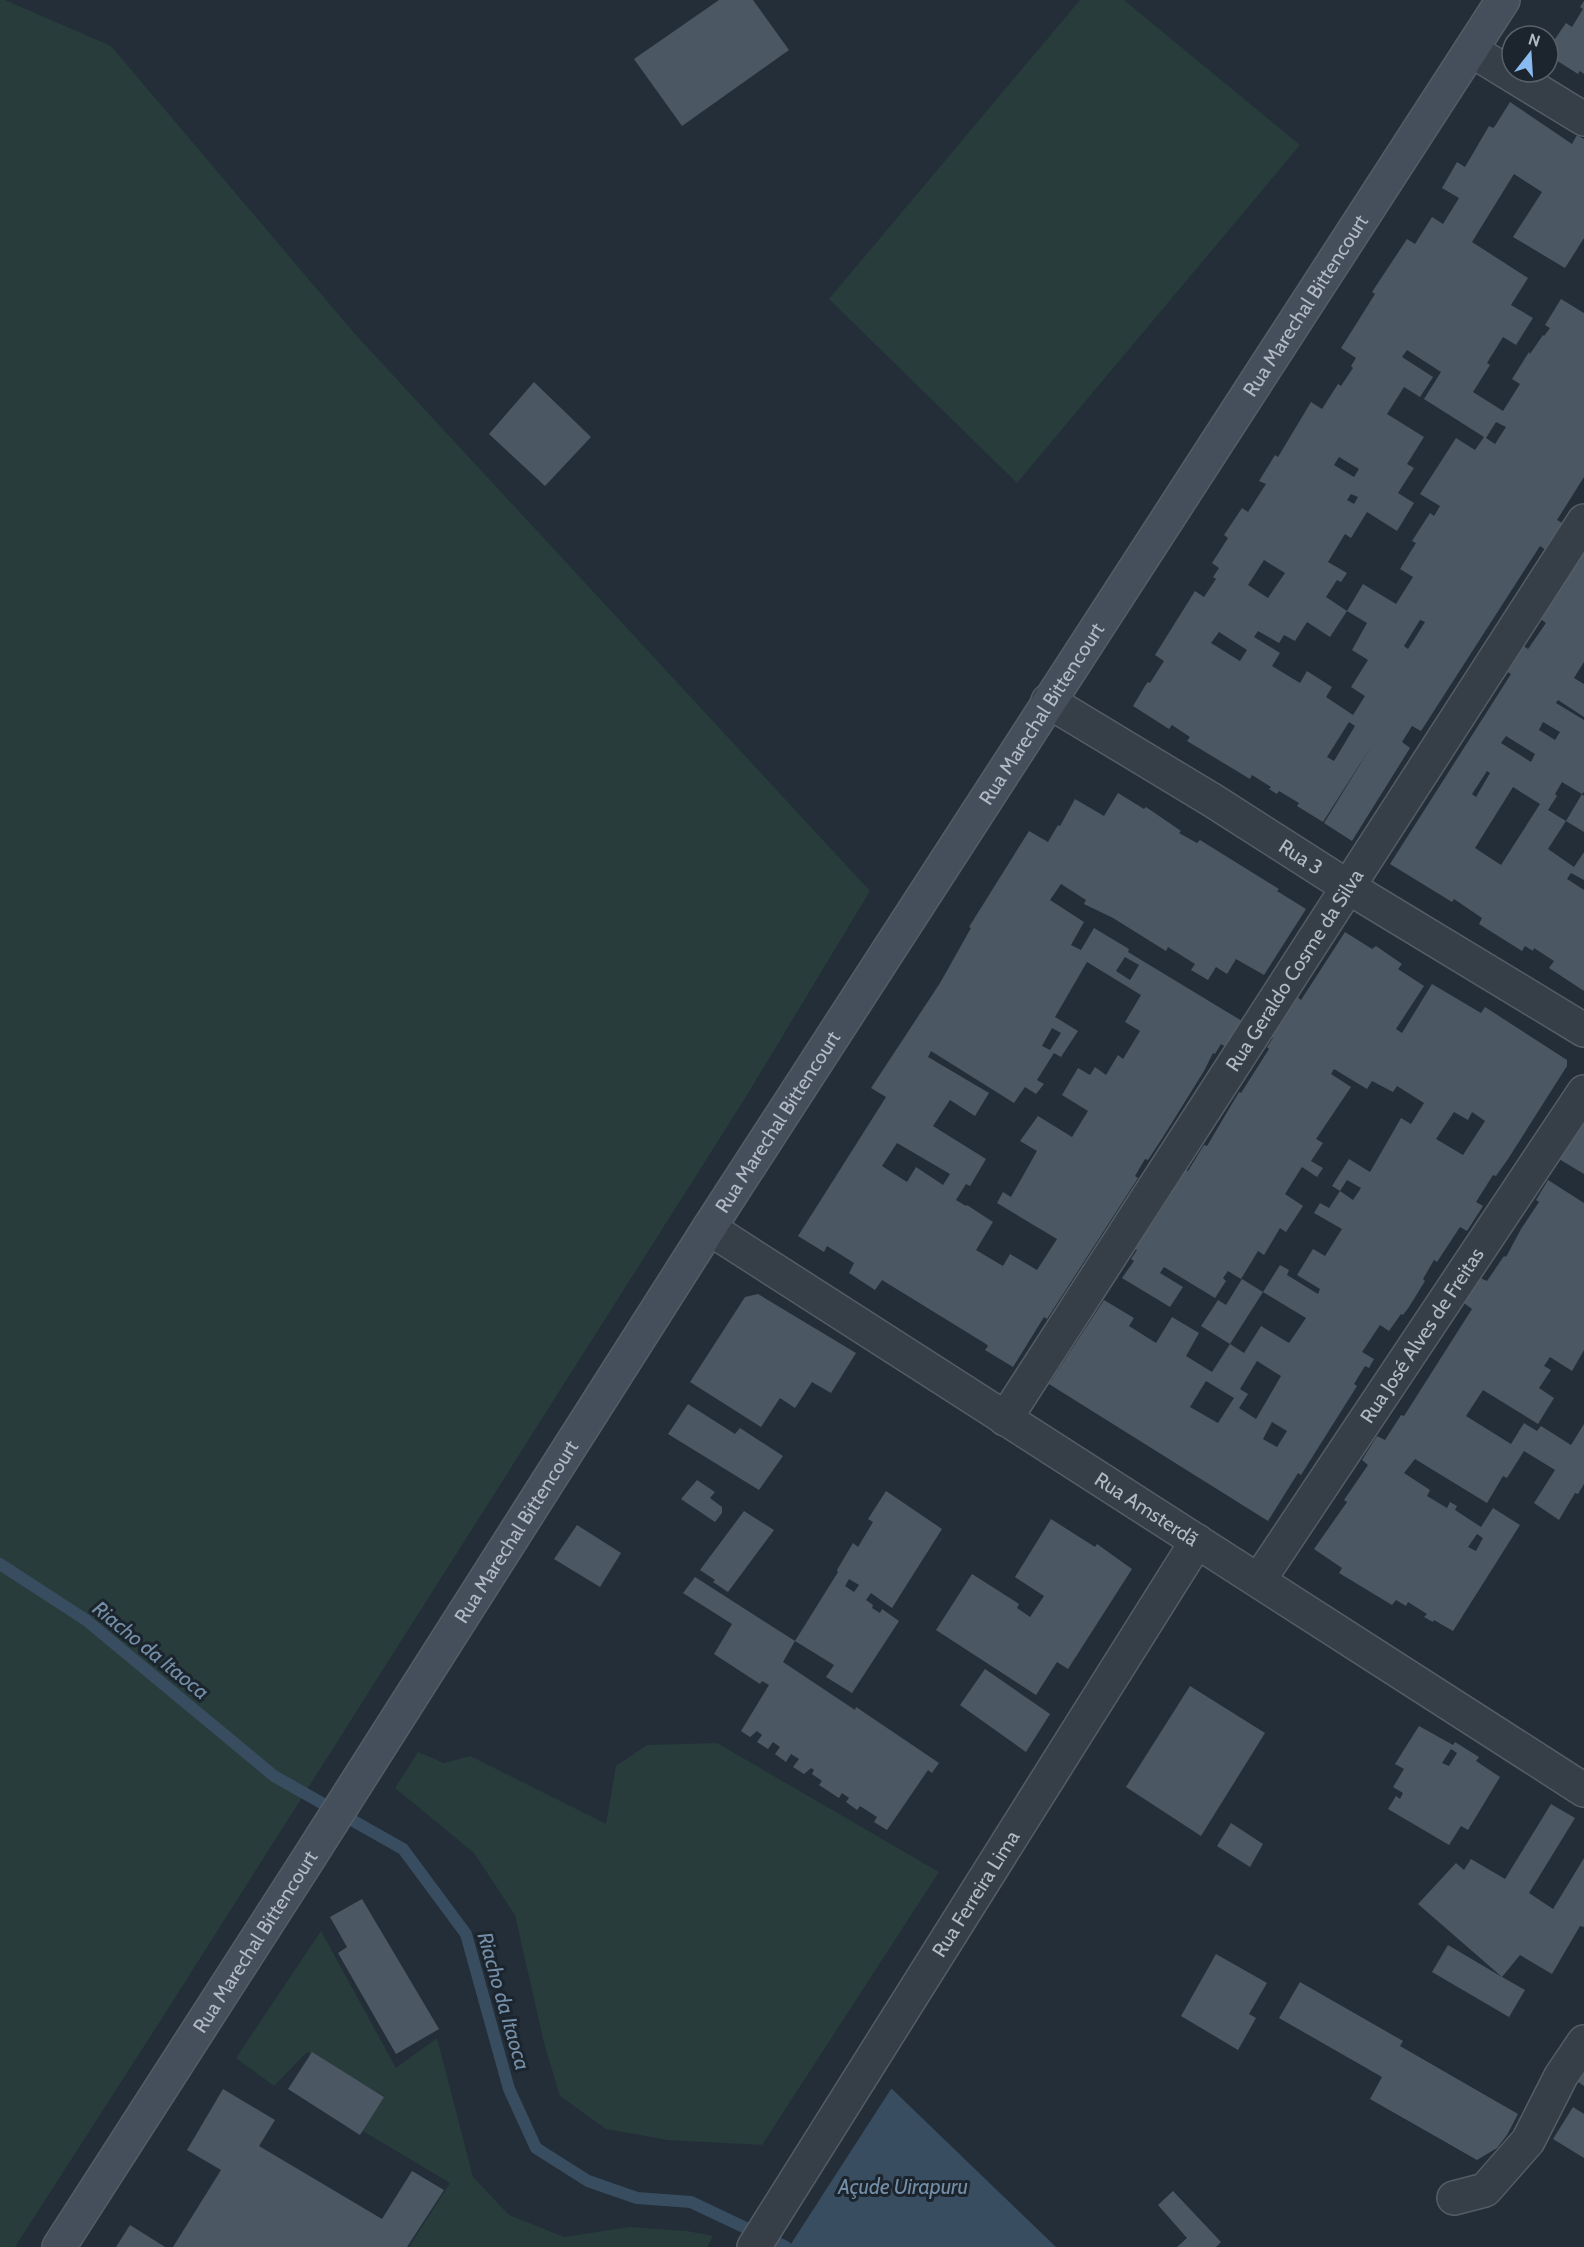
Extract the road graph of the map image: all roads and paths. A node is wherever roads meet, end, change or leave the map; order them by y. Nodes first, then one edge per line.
1 (1503, 0) edge
2 (1471, 50) junction
3 (1584, 118) edge
4 (1584, 521) edge
5 (1048, 701) junction
6 (1348, 887) junction
7 (1584, 1030) edge
8 (1584, 1092) edge
9 (709, 1228) junction
10 (1005, 1419) junction
11 (1197, 1540) junction
12 (1259, 1580) junction
13 (1584, 1790) edge
14 (1584, 2042) edge
15 (1454, 2198) dead end
16 (59, 2247) edge
17 (754, 2247) edge

1 - 2 main road, Rua Marechal Bittencourt
2 - 3 street
2 - 5 main road, Rua Marechal Bittencourt
4 - 6 street, Rua Geraldo Cosme da Silva
5 - 6 street, Rua 3
5 - 9 main road, Rua Marechal Bittencourt
6 - 7 street, Rua 3
6 - 10 street, Rua Geraldo Cosme da Silva
8 - 12 street, Rua José Alves de Freitas
9 - 10 street, Rua Amsterdã
9 - 16 main road, Rua Marechal Bittencourt
10 - 11 street, Rua Amsterdã
11 - 12 street, Rua Amsterdã
11 - 17 street, Rua Ferreira Lima
12 - 13 street, Rua Amsterdã
14 - 15 street

